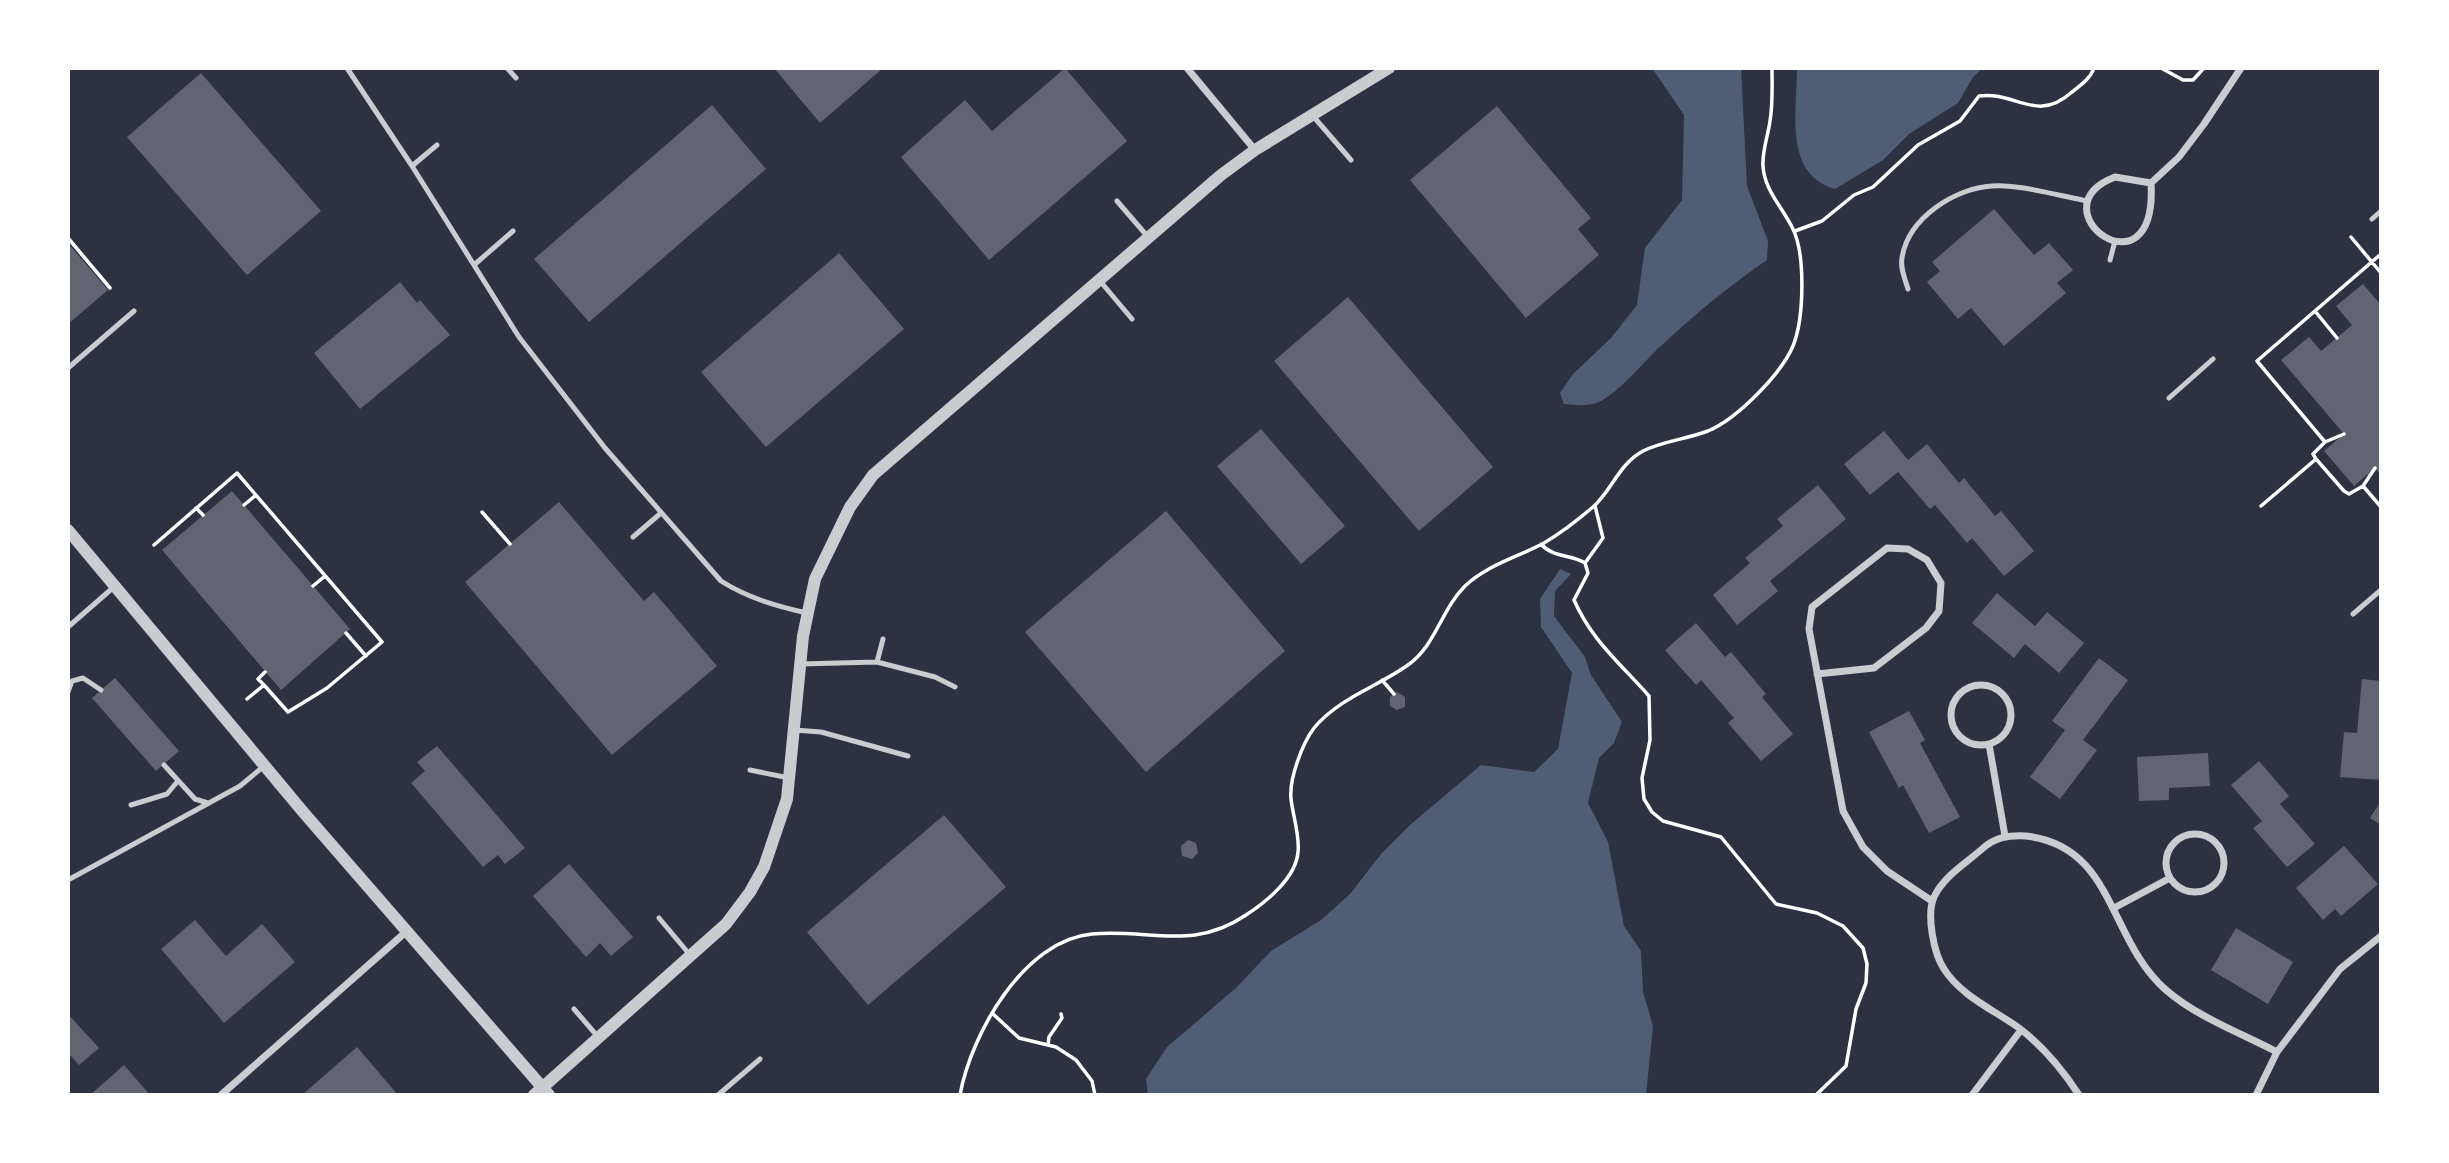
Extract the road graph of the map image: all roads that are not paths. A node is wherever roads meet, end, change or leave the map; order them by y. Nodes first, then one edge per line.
1 (347, 68) edge
2 (507, 68) edge
3 (1186, 68) edge
4 (1389, 68) edge
5 (2241, 68) edge
6 (516, 78) dead end
7 (1313, 116) junction
8 (437, 145) dead end
9 (1255, 150) junction
10 (1351, 160) dead end
11 (412, 166) junction
12 (2151, 183) junction
13 (1117, 201) dead end
14 (2088, 201) junction
15 (2381, 211) edge
16 (2372, 219) dead end
17 (513, 231) dead end
18 (1148, 237) junction
19 (2115, 241) junction
20 (2110, 260) dead end
21 (474, 265) junction
22 (1098, 278) junction
23 (1908, 289) dead end
24 (134, 311) dead end
25 (1132, 319) dead end
26 (2213, 359) dead end
27 (68, 368) edge
28 (2169, 398) dead end
29 (661, 513) junction
30 (68, 530) edge
31 (634, 537) dead end
32 (116, 586) junction
33 (2381, 590) edge
34 (807, 613) junction
35 (2353, 614) dead end
36 (68, 627) edge
37 (883, 639) dead end
38 (877, 662) junction
39 (800, 664) junction
40 (1817, 674) junction
41 (70, 682) edge
42 (955, 687) dead end
43 (101, 690) dead end
44 (68, 692) edge
45 (794, 730) junction
46 (1989, 744) junction
47 (908, 756) dead end
48 (164, 765) dead end
49 (264, 766) junction
50 (750, 770) dead end
51 (789, 778) junction
52 (177, 782) junction
53 (209, 803) junction
54 (131, 805) dead end
55 (2005, 836) junction
56 (2170, 878) junction
57 (68, 880) edge
58 (1932, 901) junction
59 (2114, 908) junction
60 (659, 918) dead end
61 (407, 932) junction
62 (2381, 936) edge
63 (692, 957) junction
64 (574, 1009) dead end
65 (2021, 1030) junction
66 (599, 1038) junction
67 (2277, 1052) junction
68 (760, 1059) dead end
69 (542, 1092) edge
70 (1974, 1094) edge
71 (221, 1095) edge
72 (718, 1095) edge
73 (2079, 1095) edge
74 (2256, 1095) edge

1 - 11 lane
2 - 6 lane
3 - 9 street
4 - 7 street
5 - 12 street
7 - 9 street
7 - 10 lane
8 - 11 lane
9 - 18 street
11 - 21 lane
12 - 14 street
12 - 19 street
13 - 18 lane
14 - 19 street
14 - 23 lane
15 - 16 lane
17 - 21 lane
18 - 22 street
19 - 20 lane
21 - 29 lane
22 - 25 lane
22 - 34 street
24 - 27 lane
26 - 28 lane
29 - 31 lane
29 - 34 lane
30 - 32 street
32 - 36 lane
32 - 49 street
33 - 35 lane
34 - 39 street
37 - 38 lane
38 - 39 lane
38 - 42 lane
39 - 45 street
40 - 40 street
40 - 58 street
41 - 43 lane
41 - 44 lane
45 - 47 lane
45 - 51 street
46 - 46 street
46 - 55 street
48 - 52 lane
49 - 53 lane
49 - 61 street
50 - 51 lane
51 - 63 street
52 - 53 lane
52 - 54 lane
53 - 57 lane
55 - 58 street
55 - 59 street
56 - 56 street
56 - 59 street
58 - 65 street
59 - 67 street
60 - 63 lane
61 - 69 street
61 - 71 street
62 - 67 street
63 - 66 street
64 - 66 lane
65 - 70 street
65 - 73 street
66 - 69 street
67 - 74 street
68 - 72 lane

